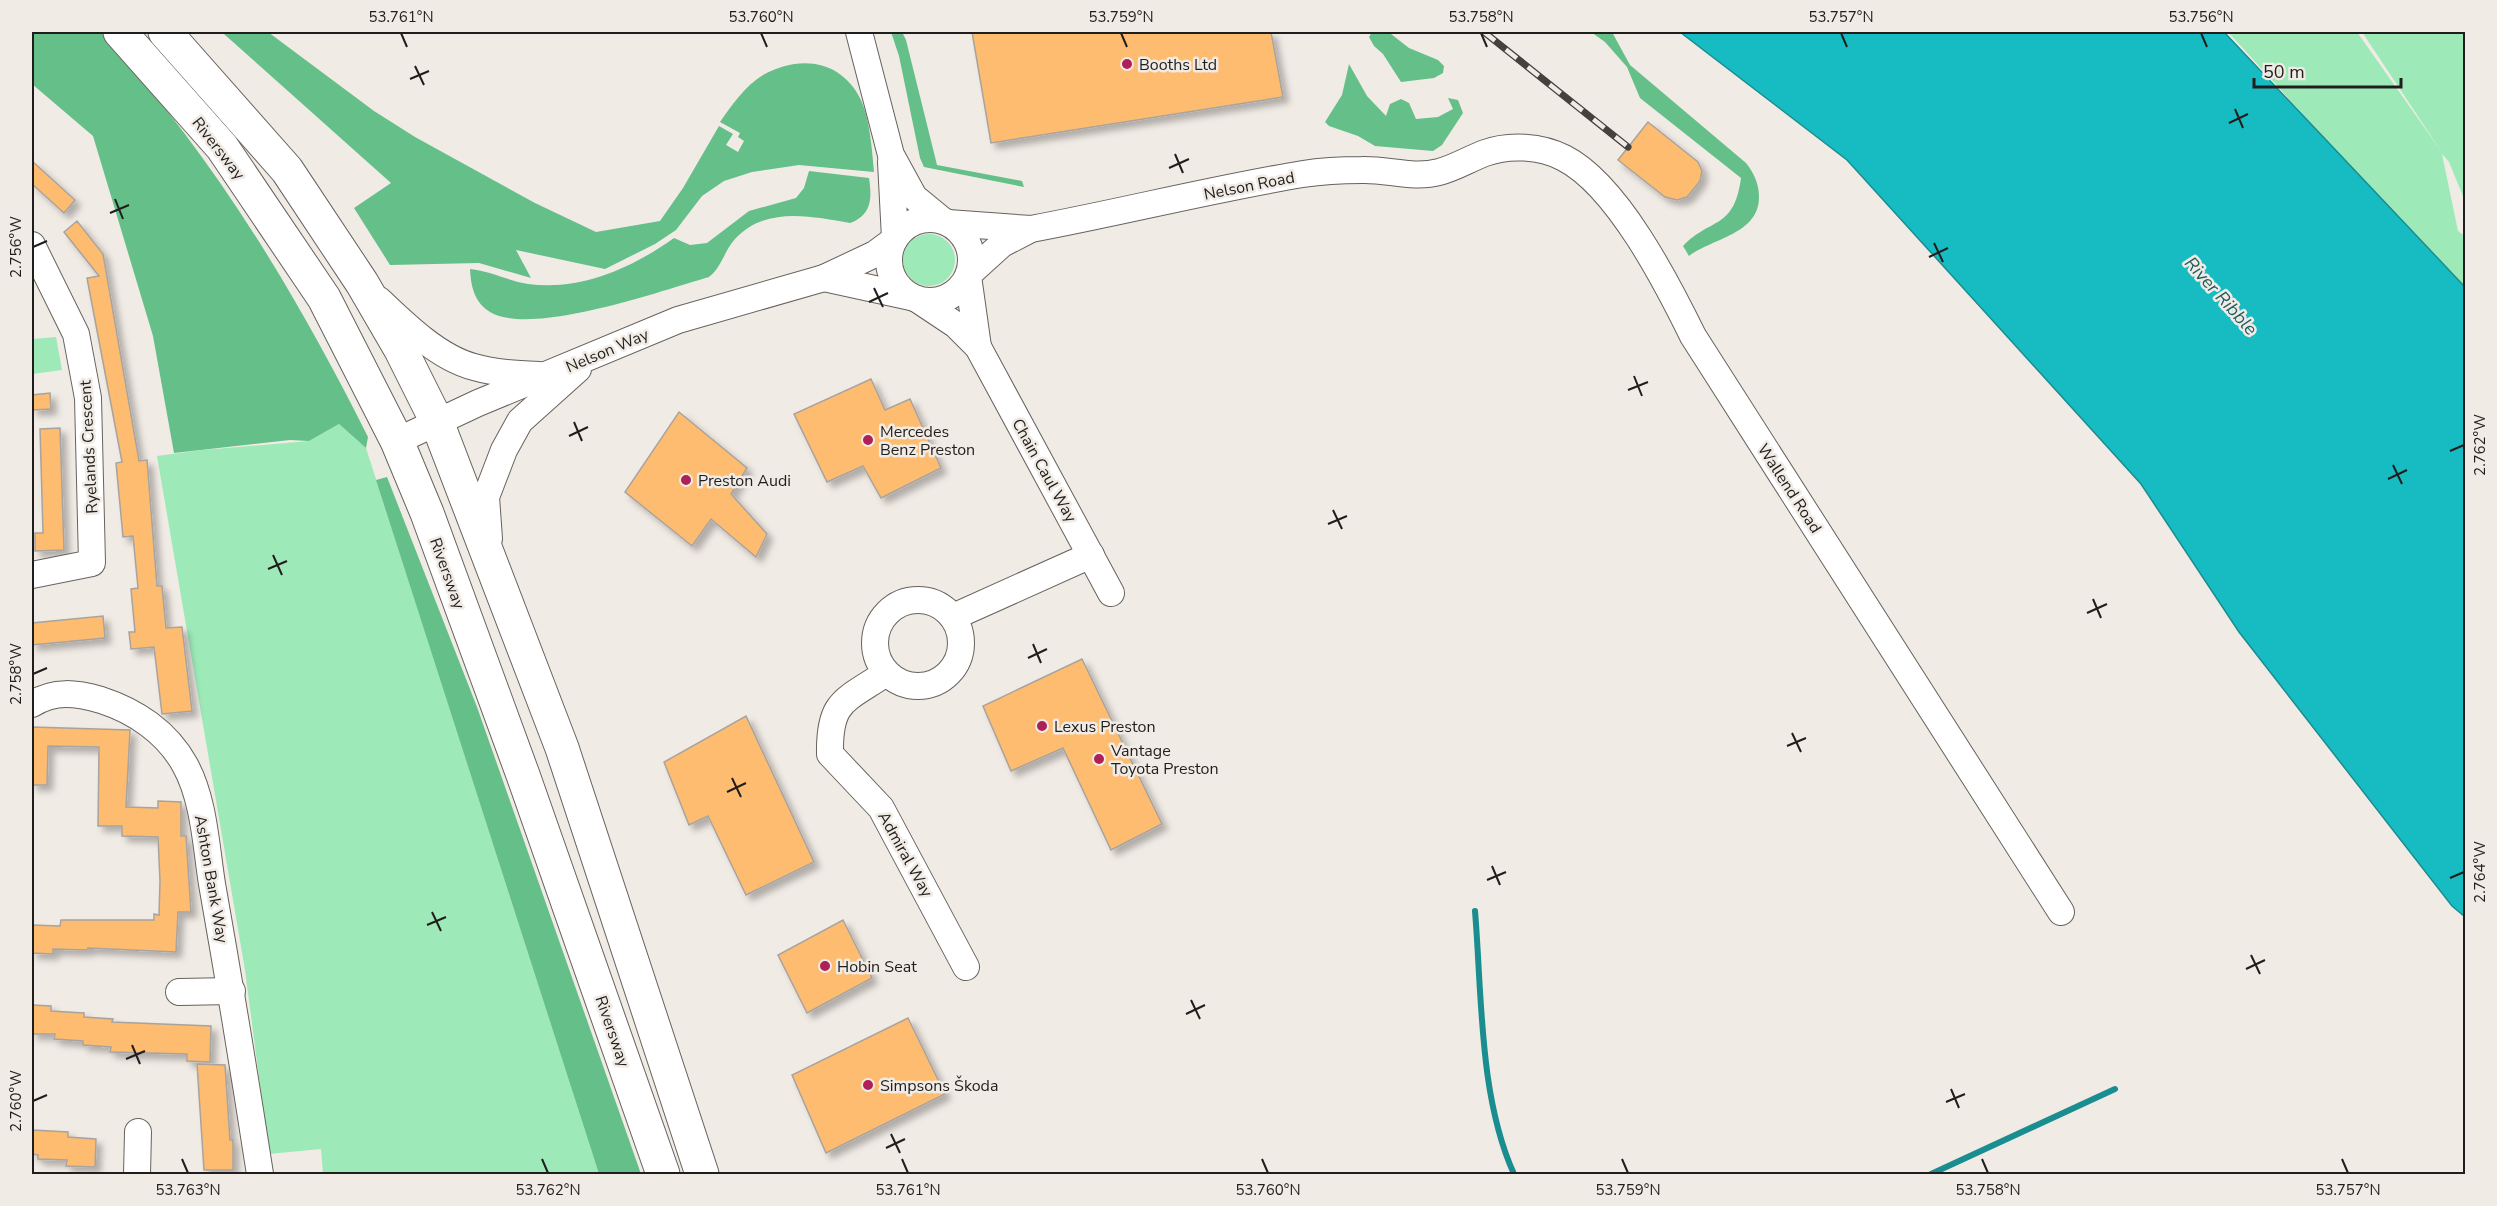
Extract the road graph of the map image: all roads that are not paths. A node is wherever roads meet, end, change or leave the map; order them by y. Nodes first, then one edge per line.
1 (120, 32) edge
2 (165, 32) edge
3 (859, 32) edge
4 (891, 155) junction
5 (1468, 161) joint
6 (945, 222) junction
7 (1031, 229) junction
8 (894, 239) junction
9 (32, 245) edge
10 (968, 275) junction
11 (824, 278) junction
12 (362, 284) junction
13 (914, 298) junction
14 (978, 347) junction
15 (592, 357) junction
16 (543, 376) junction
17 (420, 431) junction
18 (1091, 555) junction
19 (492, 562) junction
20 (32, 575) edge
21 (1111, 593) dead end
22 (953, 617) junction
23 (886, 673) junction
24 (32, 704) edge
25 (2061, 912) dead end
26 (966, 967) dead end
27 (179, 992) dead end
28 (232, 992) junction
29 (138, 1132) dead end
30 (137, 1174) edge
31 (260, 1174) edge
32 (663, 1174) edge
33 (702, 1174) edge

1 - 17 highway, Riversway
2 - 12 highway, Riversway
3 - 4 street
4 - 6 street
4 - 8 street
5 - 7 street, Nelson Road
5 - 25 street, Wallend Road
6 - 7 street, Nelson Road
6 - 8 street
6 - 10 street
7 - 10 street, Nelson Road
8 - 11 street, Nelson Way
8 - 13 street
9 - 20 street, Ryelands Crescent
10 - 13 street
10 - 14 street, Chain Caul Way
11 - 13 street, Nelson Way
11 - 15 street, Nelson Way
12 - 16 street
12 - 17 highway, Riversway
13 - 14 street, Chain Caul Way
14 - 18 street, Chain Caul Way
15 - 16 street, Nelson Way
15 - 19 street
16 - 17 street, Nelson Way
17 - 19 highway, Riversway
17 - 32 highway, Riversway
18 - 21 street, Chain Caul Way
18 - 22 street
19 - 33 highway, Riversway
22 - 23 street
22 - 23 street
23 - 26 street, Admiral Way
24 - 28 street, Ashton Bank Way
27 - 28 street
28 - 31 street, Ashton Bank Way
29 - 30 street

